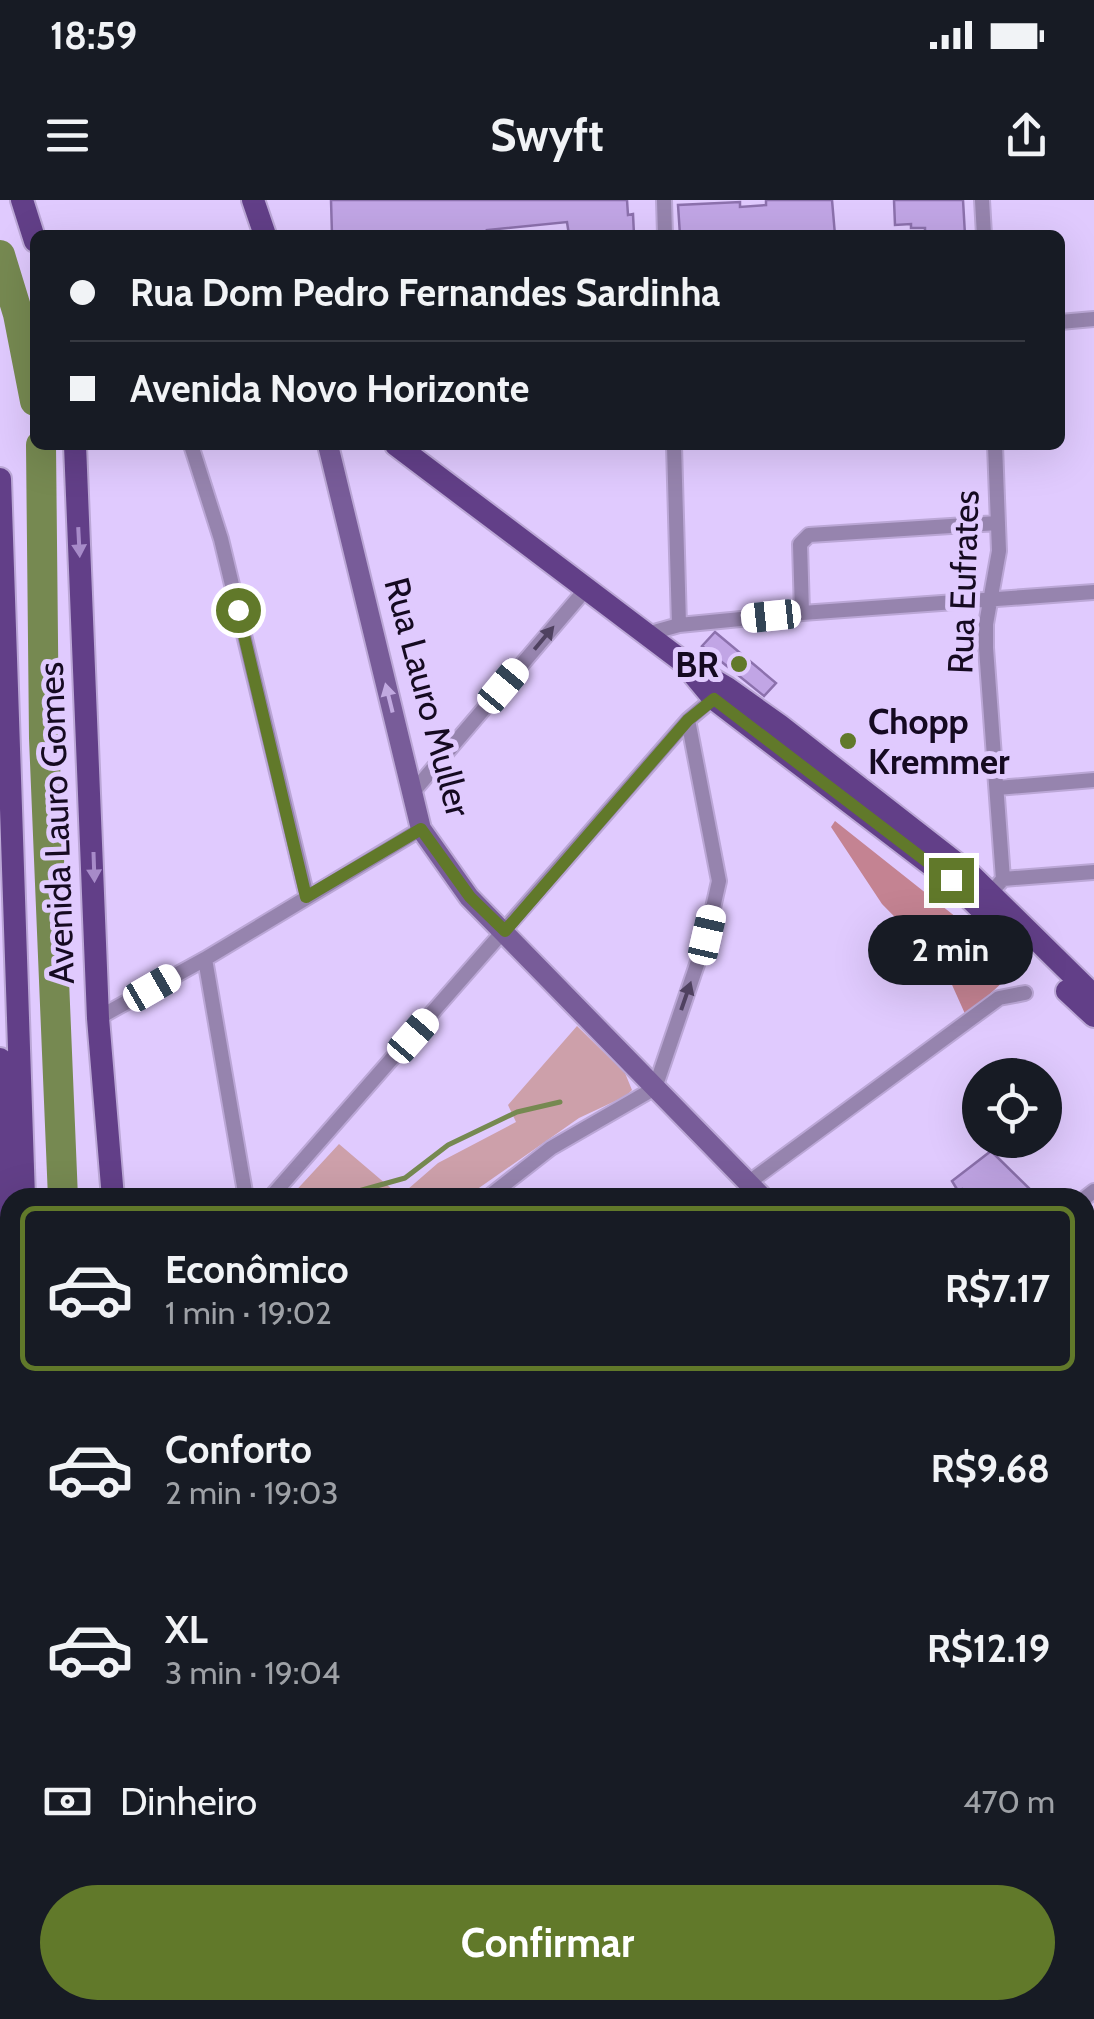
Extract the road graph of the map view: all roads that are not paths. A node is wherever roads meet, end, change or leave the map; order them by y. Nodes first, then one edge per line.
1 (22, 200) edge
2 (254, 200) edge
3 (664, 200) edge
4 (982, 200) edge
5 (32, 230) edge
6 (263, 230) edge
7 (665, 230) edge
8 (984, 230) edge
9 (1094, 320) edge
10 (1065, 322) edge
11 (75, 450) edge
12 (193, 450) edge
13 (329, 450) edge
14 (403, 450) edge
15 (674, 450) edge
16 (995, 450) edge
17 (0, 480) edge
18 (998, 523) junction
19 (586, 589) junction
20 (1094, 592) edge
21 (992, 600) junction
22 (802, 613) junction
23 (679, 625) junction
24 (647, 634) junction
25 (720, 693) junction
26 (688, 720) junction
27 (1094, 780) edge
28 (997, 788) junction
29 (413, 792) junction
30 (421, 829) junction
31 (1094, 872) edge
32 (996, 887) junction
33 (306, 897) junction
34 (505, 931) junction
35 (205, 959) junction
36 (1025, 993) dead end
37 (1094, 996) edge
38 (1094, 1016) edge
39 (98, 1018) junction
40 (0, 1059) edge
41 (654, 1088) junction
42 (7, 1188) edge
43 (24, 1188) edge
44 (112, 1188) edge
45 (244, 1188) edge
46 (279, 1188) edge
47 (500, 1188) edge
48 (754, 1188) edge
49 (759, 1188) edge

1 - 5 main road
2 - 6 main road
3 - 7 street
4 - 8 street
9 - 10 street
11 -> 39 main road, Avenida Lauro Gomes
12 - 33 street
29 -> 13 street, Rua Lauro Muller
14 - 19 main road
15 - 23 street
16 - 18 street, Rua Eufrates
17 - 43 main road, Avenida Lauro Gomes
18 - 21 street, Rua Eufrates
18 - 22 street
19 - 24 main road
29 -> 19 street
20 - 21 street
21 - 22 street
21 - 28 street, Rua Eufrates
22 - 23 street
23 - 24 street
24 - 25 main road
25 - 26 street
25 - 32 main road
25 - 38 main road
26 - 34 street
41 -> 26 street
27 - 28 street
28 - 32 street, Rua Eufrates
29 - 30 street, Rua Lauro Muller
30 - 33 street
30 - 34 street, Rua Lauro Muller
31 - 32 street
32 - 37 main road
33 - 35 street
34 - 41 street, Rua Lauro Muller
34 - 46 street
35 - 39 street
35 - 45 street
36 - 49 street
39 - 44 main road, Avenida Lauro Gomes
40 - 42 main road
41 - 47 street
41 - 48 street, Rua Lauro Muller

